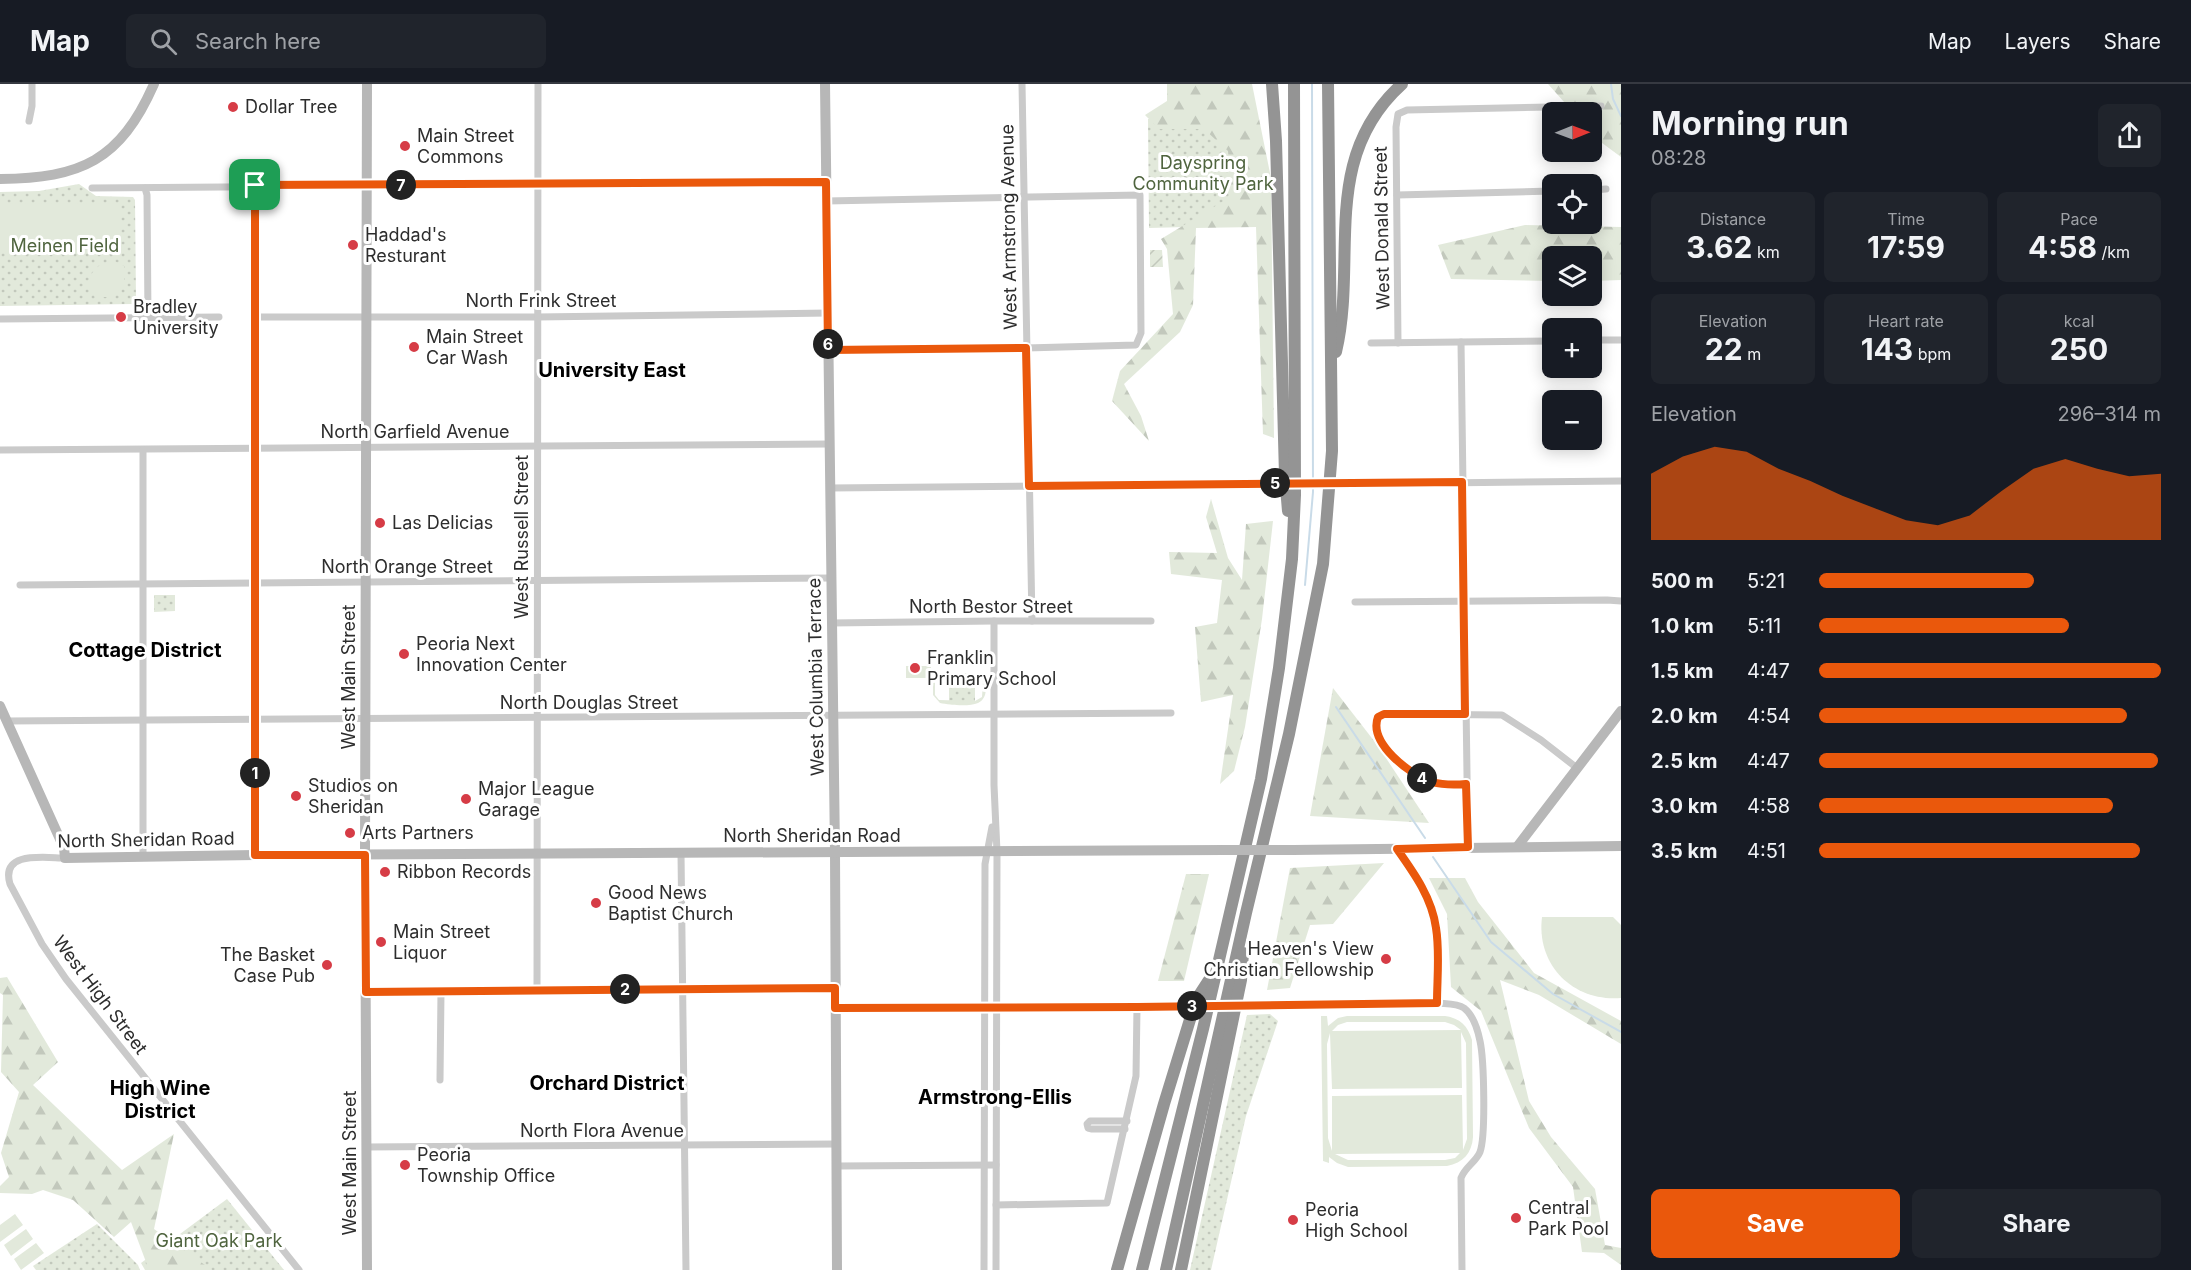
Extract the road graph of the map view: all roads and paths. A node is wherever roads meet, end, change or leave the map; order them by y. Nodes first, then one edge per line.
1 (32, 84) edge
2 (154, 84) edge
3 (367, 84) edge
4 (538, 84) edge
5 (825, 84) edge
6 (1022, 84) edge
7 (1272, 84) edge
8 (1292, 84) edge
9 (1328, 84) edge
10 (1402, 84) edge
11 (1542, 108) edge
12 (29, 121) dead end
13 (0, 178) edge
14 (826, 182) junction
15 (538, 184) junction
16 (255, 185) junction
17 (367, 185) junction
18 (92, 188) dead end
19 (145, 188) junction
20 (1602, 189) edge
21 (1606, 189) dead end
22 (1542, 191) edge
23 (1397, 195) junction
24 (1024, 197) junction
25 (826, 201) junction
26 (828, 313) junction
27 (219, 317) dead end
28 (254, 317) junction
29 (367, 317) junction
30 (537, 317) junction
31 (148, 318) junction
32 (0, 319) edge
33 (1602, 340) edge
34 (1621, 340) edge
35 (1542, 341) edge
36 (1461, 342) junction
37 (1371, 343) dead end
38 (1398, 343) junction
39 (1026, 348) junction
40 (828, 350) junction
41 (1332, 371) junction
42 (829, 444) junction
43 (537, 446) junction
44 (255, 448) junction
45 (366, 448) junction
46 (0, 450) edge
47 (143, 450) junction
48 (1621, 481) edge
49 (1462, 482) junction
50 (1029, 486) junction
51 (830, 488) junction
52 (1292, 559) junction
53 (831, 578) junction
54 (366, 582) junction
55 (536, 582) junction
56 (255, 583) junction
57 (142, 584) junction
58 (20, 585) dead end
59 (1463, 601) junction
60 (1621, 601) edge
61 (1355, 602) dead end
62 (994, 621) junction
63 (1032, 621) junction
64 (1151, 621) dead end
65 (831, 623) junction
66 (0, 706) edge
67 (1621, 711) edge
68 (1171, 713) dead end
69 (994, 714) junction
70 (1465, 714) junction
71 (832, 716) junction
72 (536, 718) junction
73 (366, 719) junction
74 (254, 720) junction
75 (143, 721) junction
76 (7, 722) junction
77 (1577, 768) junction
78 (1466, 784) junction
79 (1621, 846) edge
80 (1468, 847) junction
81 (1517, 847) junction
82 (1397, 849) junction
83 (835, 852) junction
84 (992, 852) junction
85 (681, 853) junction
86 (537, 854) junction
87 (255, 855) junction
88 (365, 855) junction
89 (143, 857) junction
90 (65, 858) junction
91 (8, 868) joint
92 (1246, 913) junction
93 (1216, 968) junction
94 (835, 988) junction
95 (682, 989) junction
96 (537, 990) junction
97 (366, 992) junction
98 (441, 992) junction
99 (1437, 1003) junction
100 (1137, 1007) junction
101 (835, 1008) junction
102 (985, 1008) junction
103 (996, 1008) junction
104 (440, 1080) dead end
105 (1127, 1121) junction
106 (1125, 1130) junction
107 (837, 1144) junction
108 (684, 1145) junction
109 (366, 1147) junction
110 (985, 1164) junction
111 (996, 1165) junction
112 (837, 1166) junction
113 (996, 1205) junction
114 (299, 1270) edge
115 (367, 1270) edge
116 (686, 1270) edge
117 (837, 1270) edge
118 (984, 1270) edge
119 (996, 1270) edge
120 (1117, 1270) edge
121 (1142, 1270) edge
122 (1166, 1270) edge
123 (1181, 1270) edge
124 (1462, 1270) edge

1 - 12 street
2 - 13 main road
3 - 17 main road, West Main Street
4 - 15 street, West Russell Street
5 - 14 main road, West Columbia Terrace
6 - 24 street, West Armstrong Avenue
7 - 52 highway
8 - 52 highway
9 - 41 highway
10 - 41 highway
11 - 23 street, West Donald Street
14 - 15 street
14 - 25 main road, West Columbia Terrace
15 - 17 street
15 - 30 street, West Russell Street
16 - 17 street
16 - 19 street
16 - 28 street
17 - 29 main road, West Main Street
18 - 19 street
19 - 31 street
20 - 21 street
22 - 23 street
23 - 38 street, West Donald Street
24 - 25 street
24 - 39 street, West Armstrong Avenue
24 - 39 street
25 - 26 main road, West Columbia Terrace
26 - 30 street, North Frink Street
26 - 40 main road, West Columbia Terrace
27 - 31 street
28 - 29 street, North Frink Street
28 - 44 street
29 - 30 street, North Frink Street
29 - 45 main road, West Main Street
30 - 43 street, West Russell Street
31 - 32 street
33 - 34 street
35 - 36 street
36 - 38 street
36 - 49 street
37 - 38 street
39 - 40 street
39 - 50 street, West Armstrong Avenue
40 - 42 main road, West Columbia Terrace
41 - 92 highway
42 - 43 street, North Garfield Avenue
42 - 51 main road, West Columbia Terrace
43 - 45 street, North Garfield Avenue
43 - 55 street, West Russell Street
44 - 45 street, North Garfield Avenue
44 - 47 street, North Garfield Avenue
44 - 56 street
45 - 54 main road, West Main Street
46 - 47 street, North Garfield Avenue
47 - 57 street
48 - 49 street
49 - 50 street, bridge
49 - 59 street
50 - 51 street
50 - 63 street, West Armstrong Avenue
51 - 53 main road, West Columbia Terrace
52 - 93 highway
53 - 55 street, North Orange Street
53 - 65 main road, West Columbia Terrace
54 - 55 street, North Orange Street
54 - 56 street, North Orange Street
54 - 73 main road, West Main Street
55 - 72 street, West Russell Street
56 - 57 street, North Orange Street
56 - 74 street
57 - 58 street, North Orange Street
57 - 75 street
59 - 60 street
59 - 61 street
59 - 70 street
62 - 63 street, North Bestor Street
62 - 65 street, North Bestor Street
62 - 69 street
63 - 64 street, North Bestor Street
65 - 71 main road, West Columbia Terrace
66 - 76 main road
67 - 77 main road
68 - 69 street, North Douglas Street
69 - 71 street, North Douglas Street
69 - 84 street
70 - 77 street
70 - 78 street
70 - 78 street
71 - 72 street, North Douglas Street
71 - 83 main road, West Columbia Terrace
72 - 73 street, North Douglas Street
72 - 86 street, West Russell Street
73 - 74 street, North Douglas Street
73 - 88 main road, West Main Street
74 - 75 street, North Douglas Street
74 - 87 street
75 - 76 street, North Douglas Street
75 - 89 street
76 - 90 main road
77 - 81 main road
78 - 80 street
79 - 81 main road, North Sheridan Road
80 - 81 main road, North Sheridan Road
80 - 82 main road, North Sheridan Road
82 - 84 main road, North Sheridan Road, bridge
82 - 99 street
83 - 84 main road, North Sheridan Road
83 - 85 main road, North Sheridan Road
83 - 94 main road, West Columbia Terrace
84 - 102 street
84 - 103 street
85 - 86 main road, North Sheridan Road
85 - 95 street
86 - 88 main road, North Sheridan Road
86 - 96 street, West Russell Street
87 - 88 main road, North Sheridan Road
87 - 89 main road, North Sheridan Road
88 - 97 main road, West Main Street
89 - 90 main road, North Sheridan Road
90 - 91 street, North Sheridan Road
91 - 114 street, West High Street
92 - 122 highway
92 - 123 highway
93 - 120 highway
93 - 121 highway
94 - 95 street
94 - 101 main road, West Columbia Terrace
95 - 96 street
95 - 108 street
96 - 98 street
97 - 98 street
97 - 109 main road, West Main Street
98 - 104 street
99 - 100 street, bridge
99 - 124 street
100 - 103 street
100 - 105 street
101 - 102 street
101 - 107 main road, West Columbia Terrace
102 - 103 street
102 - 110 street
103 - 111 street
105 - 106 street
105 - 106 street
106 - 113 street
107 - 108 street, North Flora Avenue
107 - 112 main road, West Columbia Terrace
108 - 109 street, North Flora Avenue
108 - 116 street
109 - 115 main road, West Main Street
110 - 111 street
110 - 112 street
110 - 118 street
111 - 113 street
112 - 117 main road, West Columbia Terrace
113 - 119 street

